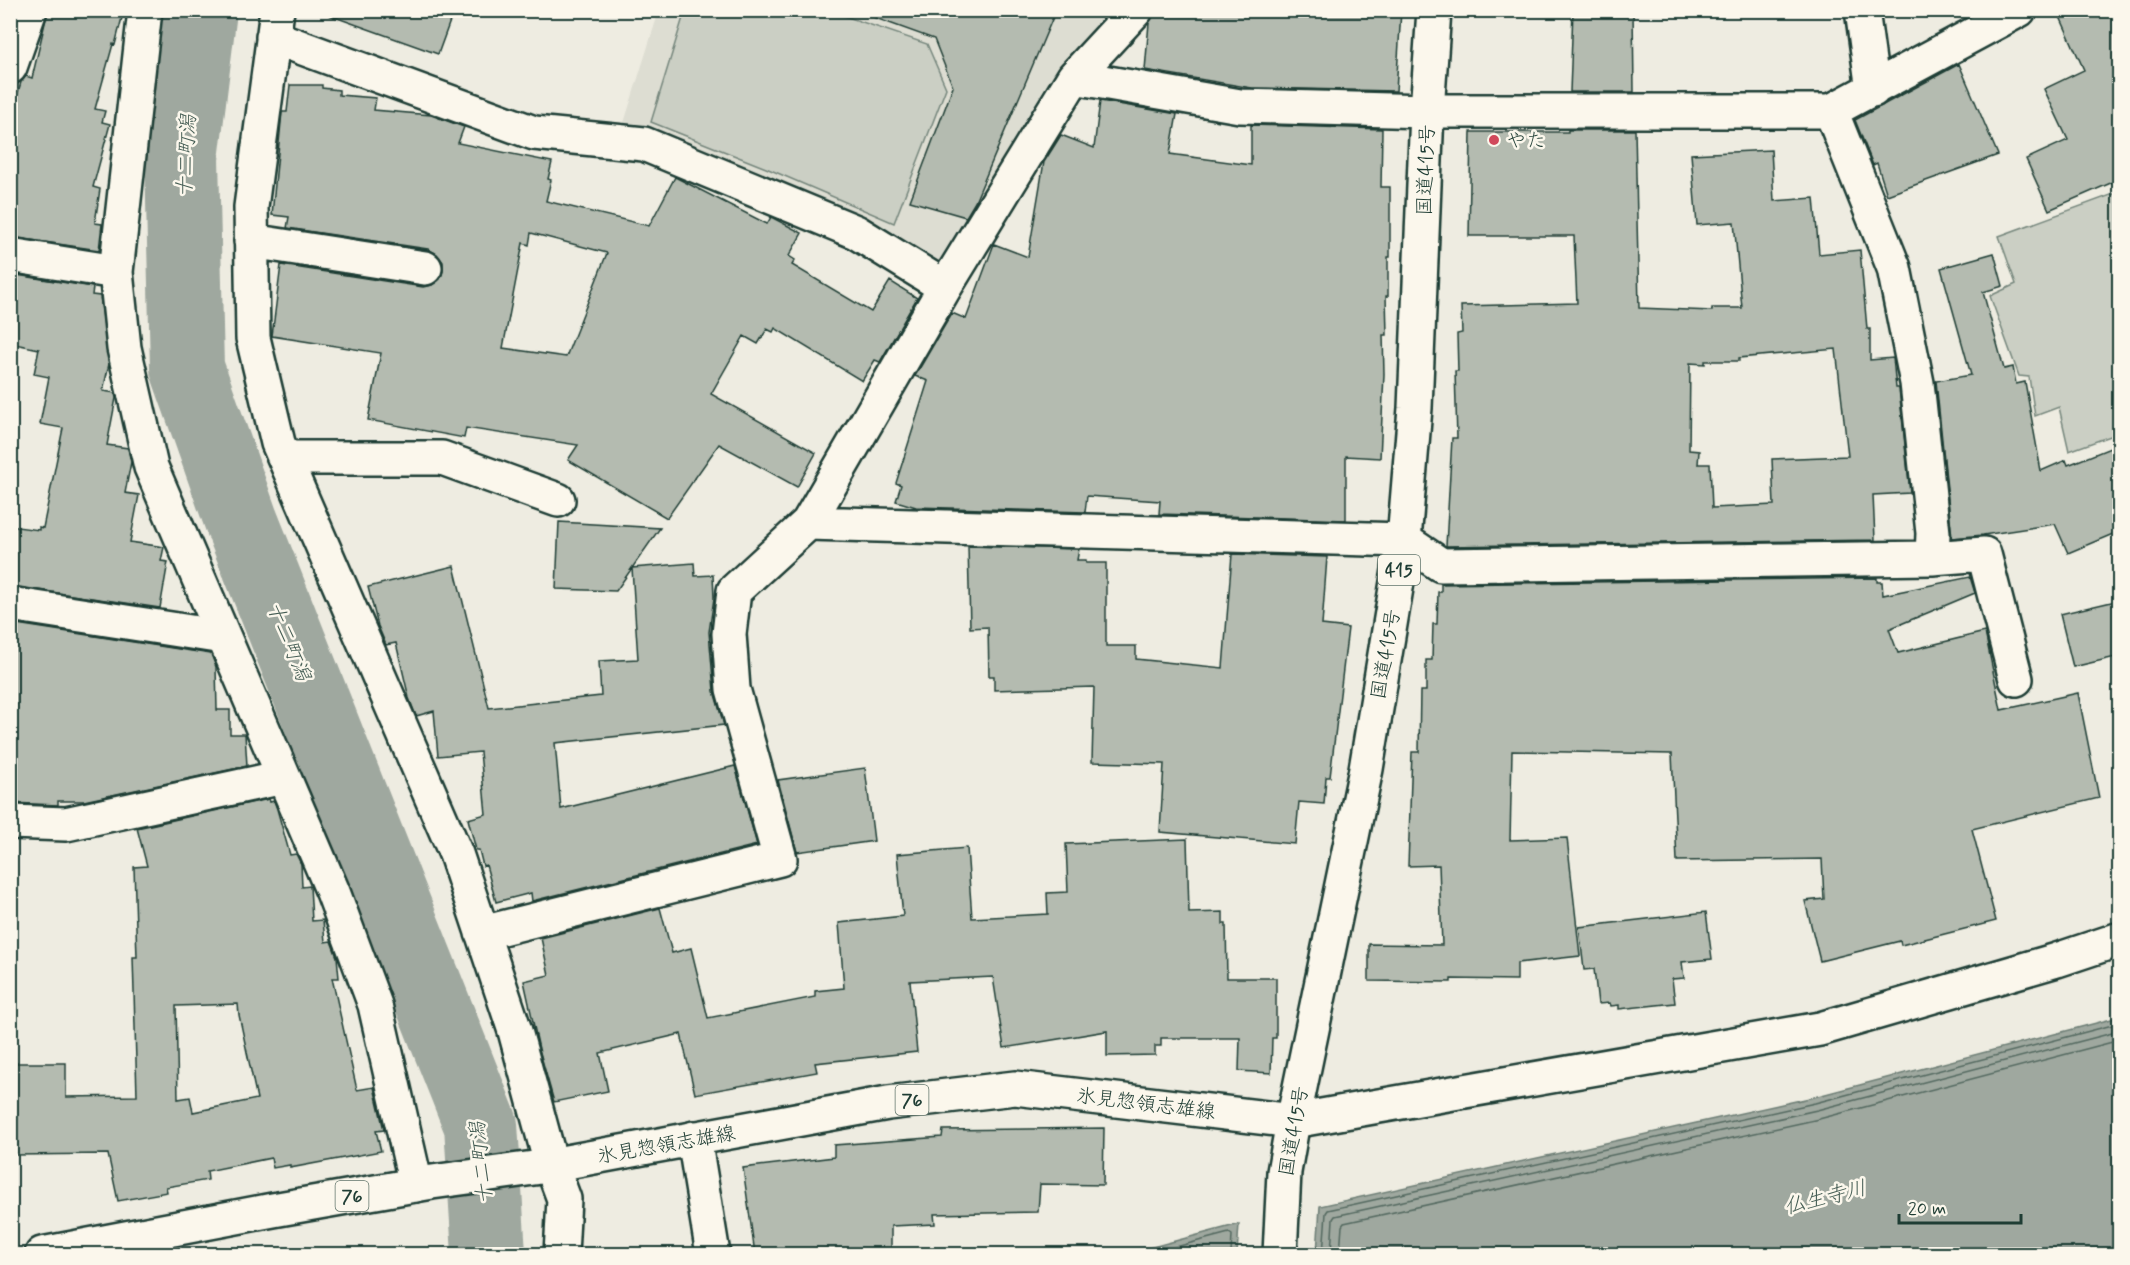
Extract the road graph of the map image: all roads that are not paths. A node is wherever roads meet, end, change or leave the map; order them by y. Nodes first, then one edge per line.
1 (30, 10) edge
2 (144, 10) edge
3 (1136, 10) edge
4 (1434, 10) edge
5 (1862, 10) edge
6 (2019, 10) edge
7 (275, 24) edge
8 (10, 67) edge
9 (1074, 77) junction
10 (1873, 90) junction
11 (1427, 111) junction
12 (1831, 111) junction
13 (252, 241) junction
14 (10, 255) edge
15 (425, 268) dead end
16 (116, 272) junction
17 (945, 287) junction
18 (285, 458) junction
19 (558, 500) dead end
20 (808, 523) junction
21 (1404, 540) junction
22 (1932, 558) junction
23 (10, 604) edge
24 (223, 637) junction
25 (2016, 679) dead end
26 (283, 777) junction
27 (10, 822) edge
28 (482, 933) junction
29 (2120, 939) edge
30 (1293, 1122) junction
31 (694, 1138) junction
32 (543, 1166) junction
33 (424, 1184) junction
34 (42, 1254) edge
35 (561, 1254) edge
36 (713, 1254) edge
37 (1280, 1254) edge

1 - 8 main road
2 - 16 main road
3 - 9 main road
4 - 11 main road, 国道415号 / 415
5 - 10 main road
6 - 10 main road
7 - 13 main road
7 - 17 main road
9 - 11 main road
9 - 17 main road
10 - 12 main road
11 - 12 main road
11 - 21 main road, 国道415号 / 415
12 - 22 main road
13 - 15 main road
13 - 18 main road
14 - 16 main road
16 - 24 main road
17 - 20 main road
18 - 19 main road
18 - 28 main road
20 - 21 main road
20 - 28 main road
21 - 22 main road
21 - 30 main road, 国道415号 / 415
22 - 25 main road
23 - 24 main road
24 - 26 main road
26 - 27 main road
26 - 33 main road
28 - 32 main road
29 - 30 main road, 氷見惣領志雄線
30 - 31 main road, 氷見惣領志雄線 / 76
30 - 37 main road, 国道415号 / 415
31 - 32 main road, 氷見惣領志雄線 / 76
31 - 36 main road
32 - 33 main road, 氷見惣領志雄線 / 76
32 - 35 main road
33 - 34 main road, 氷見惣領志雄線 / 76

